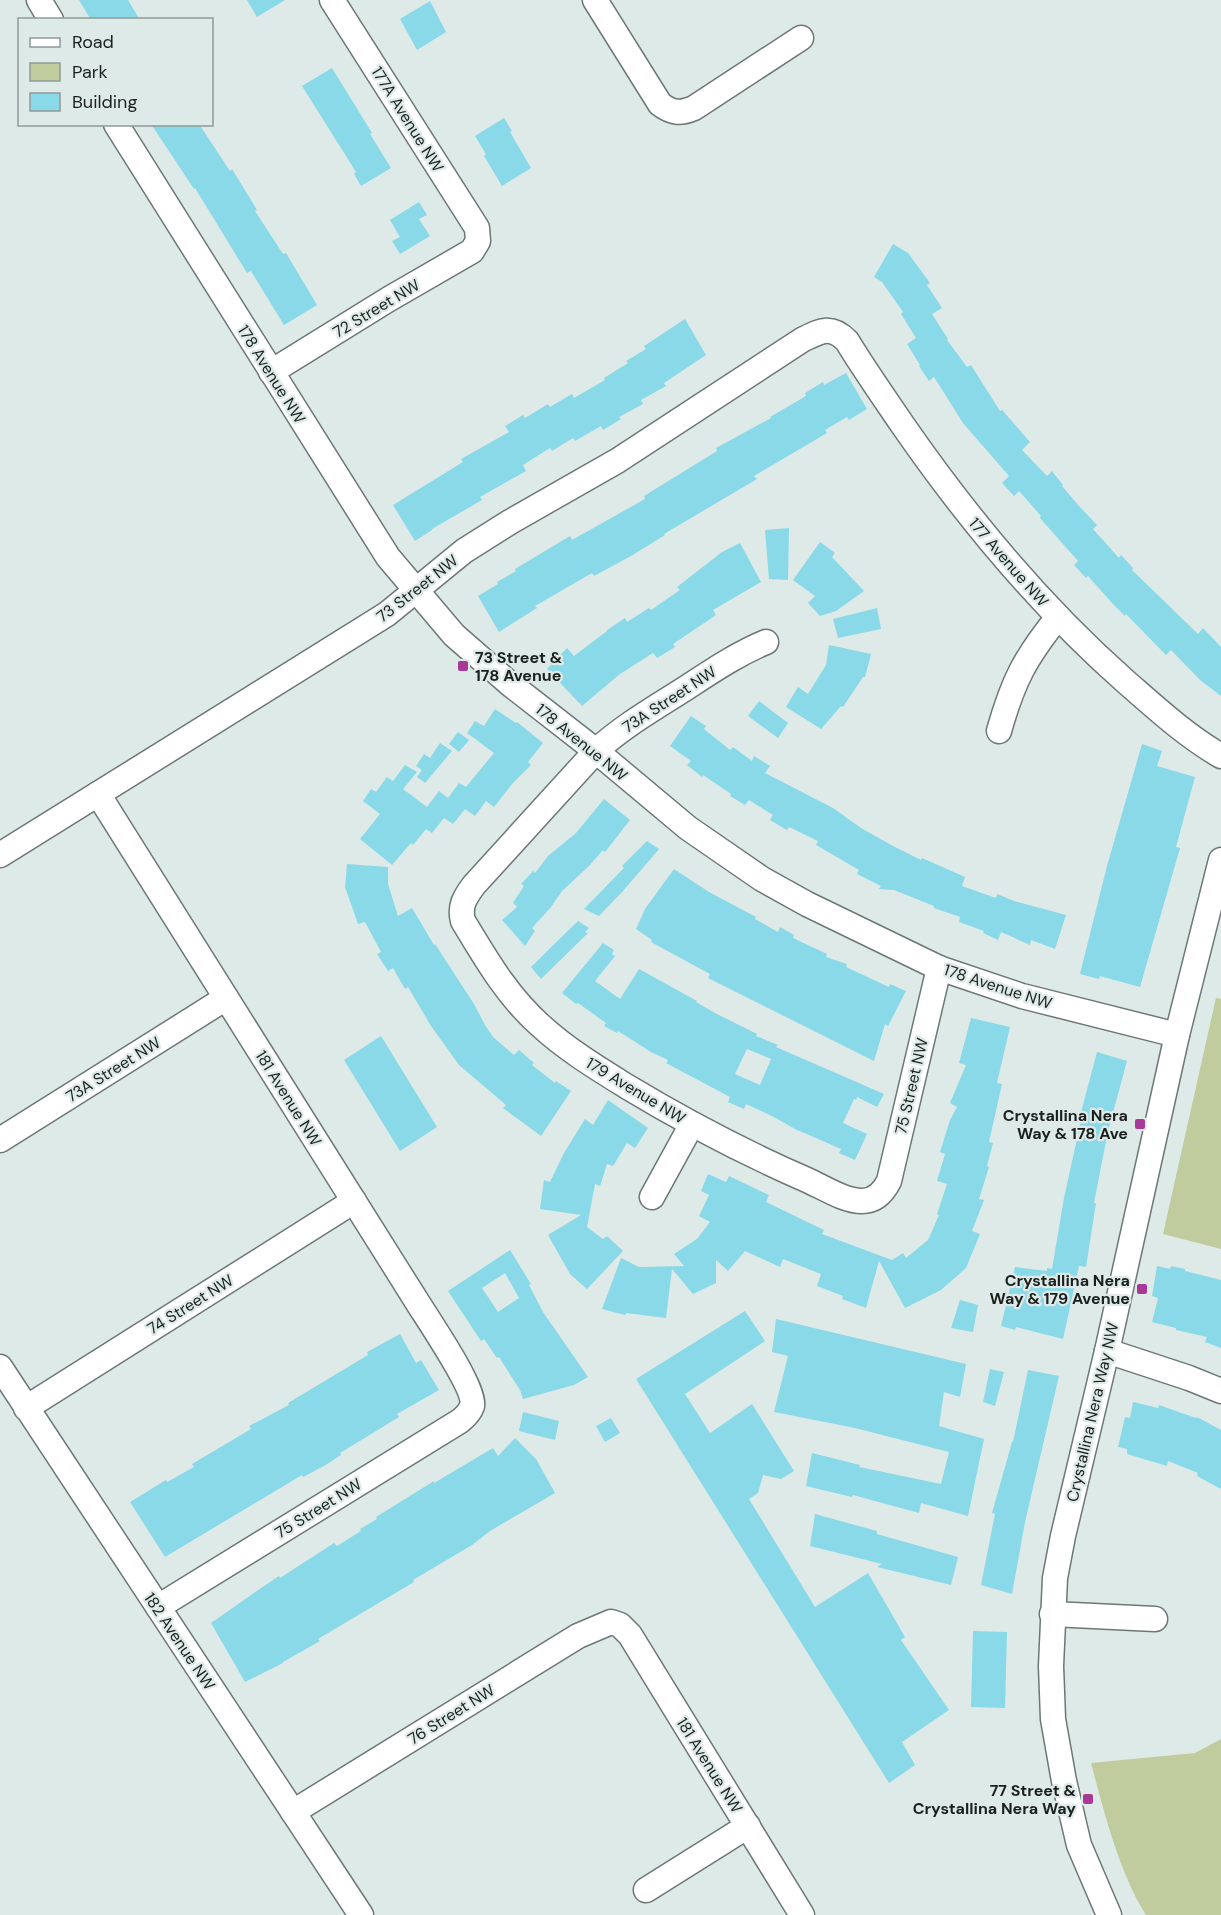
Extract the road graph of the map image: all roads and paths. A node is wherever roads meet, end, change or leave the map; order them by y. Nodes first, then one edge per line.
1 (39, 0) edge
2 (332, 0) edge
3 (595, 0) edge
4 (50, 18) edge
5 (801, 38) dead end
6 (117, 126) edge
7 (478, 241) joint
8 (837, 331) joint
9 (271, 372) junction
10 (415, 590) junction
11 (1058, 617) junction
12 (766, 642) dead end
13 (999, 731) dead end
14 (596, 751) junction
15 (1221, 756) edge
16 (98, 794) junction
17 (0, 855) edge
18 (1221, 860) edge
19 (462, 903) joint
20 (939, 968) junction
21 (226, 998) junction
22 (1177, 1035) junction
23 (692, 1124) junction
24 (0, 1140) edge
25 (652, 1197) dead end
26 (874, 1198) joint
27 (354, 1201) junction
28 (1107, 1351) junction
29 (0, 1367) edge
30 (1221, 1391) edge
31 (473, 1405) joint
32 (27, 1408) junction
33 (158, 1607) junction
34 (1052, 1614) junction
35 (1155, 1619) dead end
36 (611, 1622) joint
37 (293, 1812) junction
38 (748, 1826) junction
39 (646, 1890) dead end
40 (1100, 1912) edge
41 (361, 1915) edge
42 (802, 1915) edge

1 - 4 street
2 - 7 street, 177A Avenue NW
3 - 5 street
6 - 9 street, 178 Avenue NW
7 - 9 street, 72 Street NW
8 - 10 street, 73 Street NW
8 - 11 street, 177 Avenue NW
9 - 10 street, 178 Avenue NW
10 - 14 street, 178 Avenue NW
10 - 16 street, 73 Street NW
11 - 13 street
11 - 15 street, 177 Avenue NW
12 - 14 street, 73A Street NW
14 - 19 street, 73A Street NW
14 - 20 street, 178 Avenue NW
16 - 17 street, 73 Street NW
16 - 21 street, 181 Avenue NW
18 - 22 street, Crystallina Nera Way NW
19 - 23 street, 179 Avenue NW
20 - 22 street, 178 Avenue NW
20 - 26 street, 75 Street NW
21 - 24 street, 73A Street NW
21 - 27 street, 181 Avenue NW
22 - 28 street, Crystallina Nera Way NW
23 - 25 street
23 - 26 street, 179 Avenue NW
27 - 31 street, 181 Avenue NW
27 - 32 street, 74 Street NW
28 - 30 street
28 - 34 street, Crystallina Nera Way NW
29 - 32 street, 182 Avenue NW
31 - 33 street, 75 Street NW
32 - 33 street, 182 Avenue NW
33 - 37 street, 182 Avenue NW
34 - 35 street
34 - 40 street, Crystallina Nera Way NW
36 - 37 street, 76 Street NW
36 - 38 street, 181 Avenue NW
37 - 41 street, 182 Avenue NW
38 - 39 street
38 - 42 street, 181 Avenue NW

